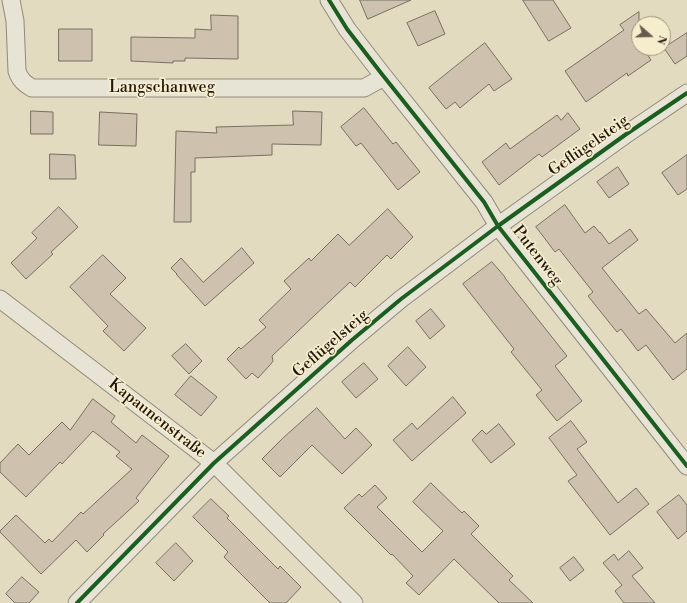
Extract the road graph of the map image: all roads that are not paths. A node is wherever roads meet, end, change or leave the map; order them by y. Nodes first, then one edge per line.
1 (11, 0) edge
2 (329, 0) edge
3 (384, 77) junction
4 (687, 93) edge
5 (498, 226) junction
6 (0, 299) edge
7 (214, 463) junction
8 (687, 466) edge
9 (77, 603) edge
10 (354, 603) edge

1 - 3 street, Langschanweg
2 - 3 street, Putenweg
3 - 5 street, Putenweg
4 - 5 street, Geflügelsteig
5 - 7 street, Geflügelsteig
5 - 8 street, Putenweg
6 - 7 street, Kapaunenstraße
7 - 9 street, Geflügelsteig
7 - 10 street, Kapaunenstraße

